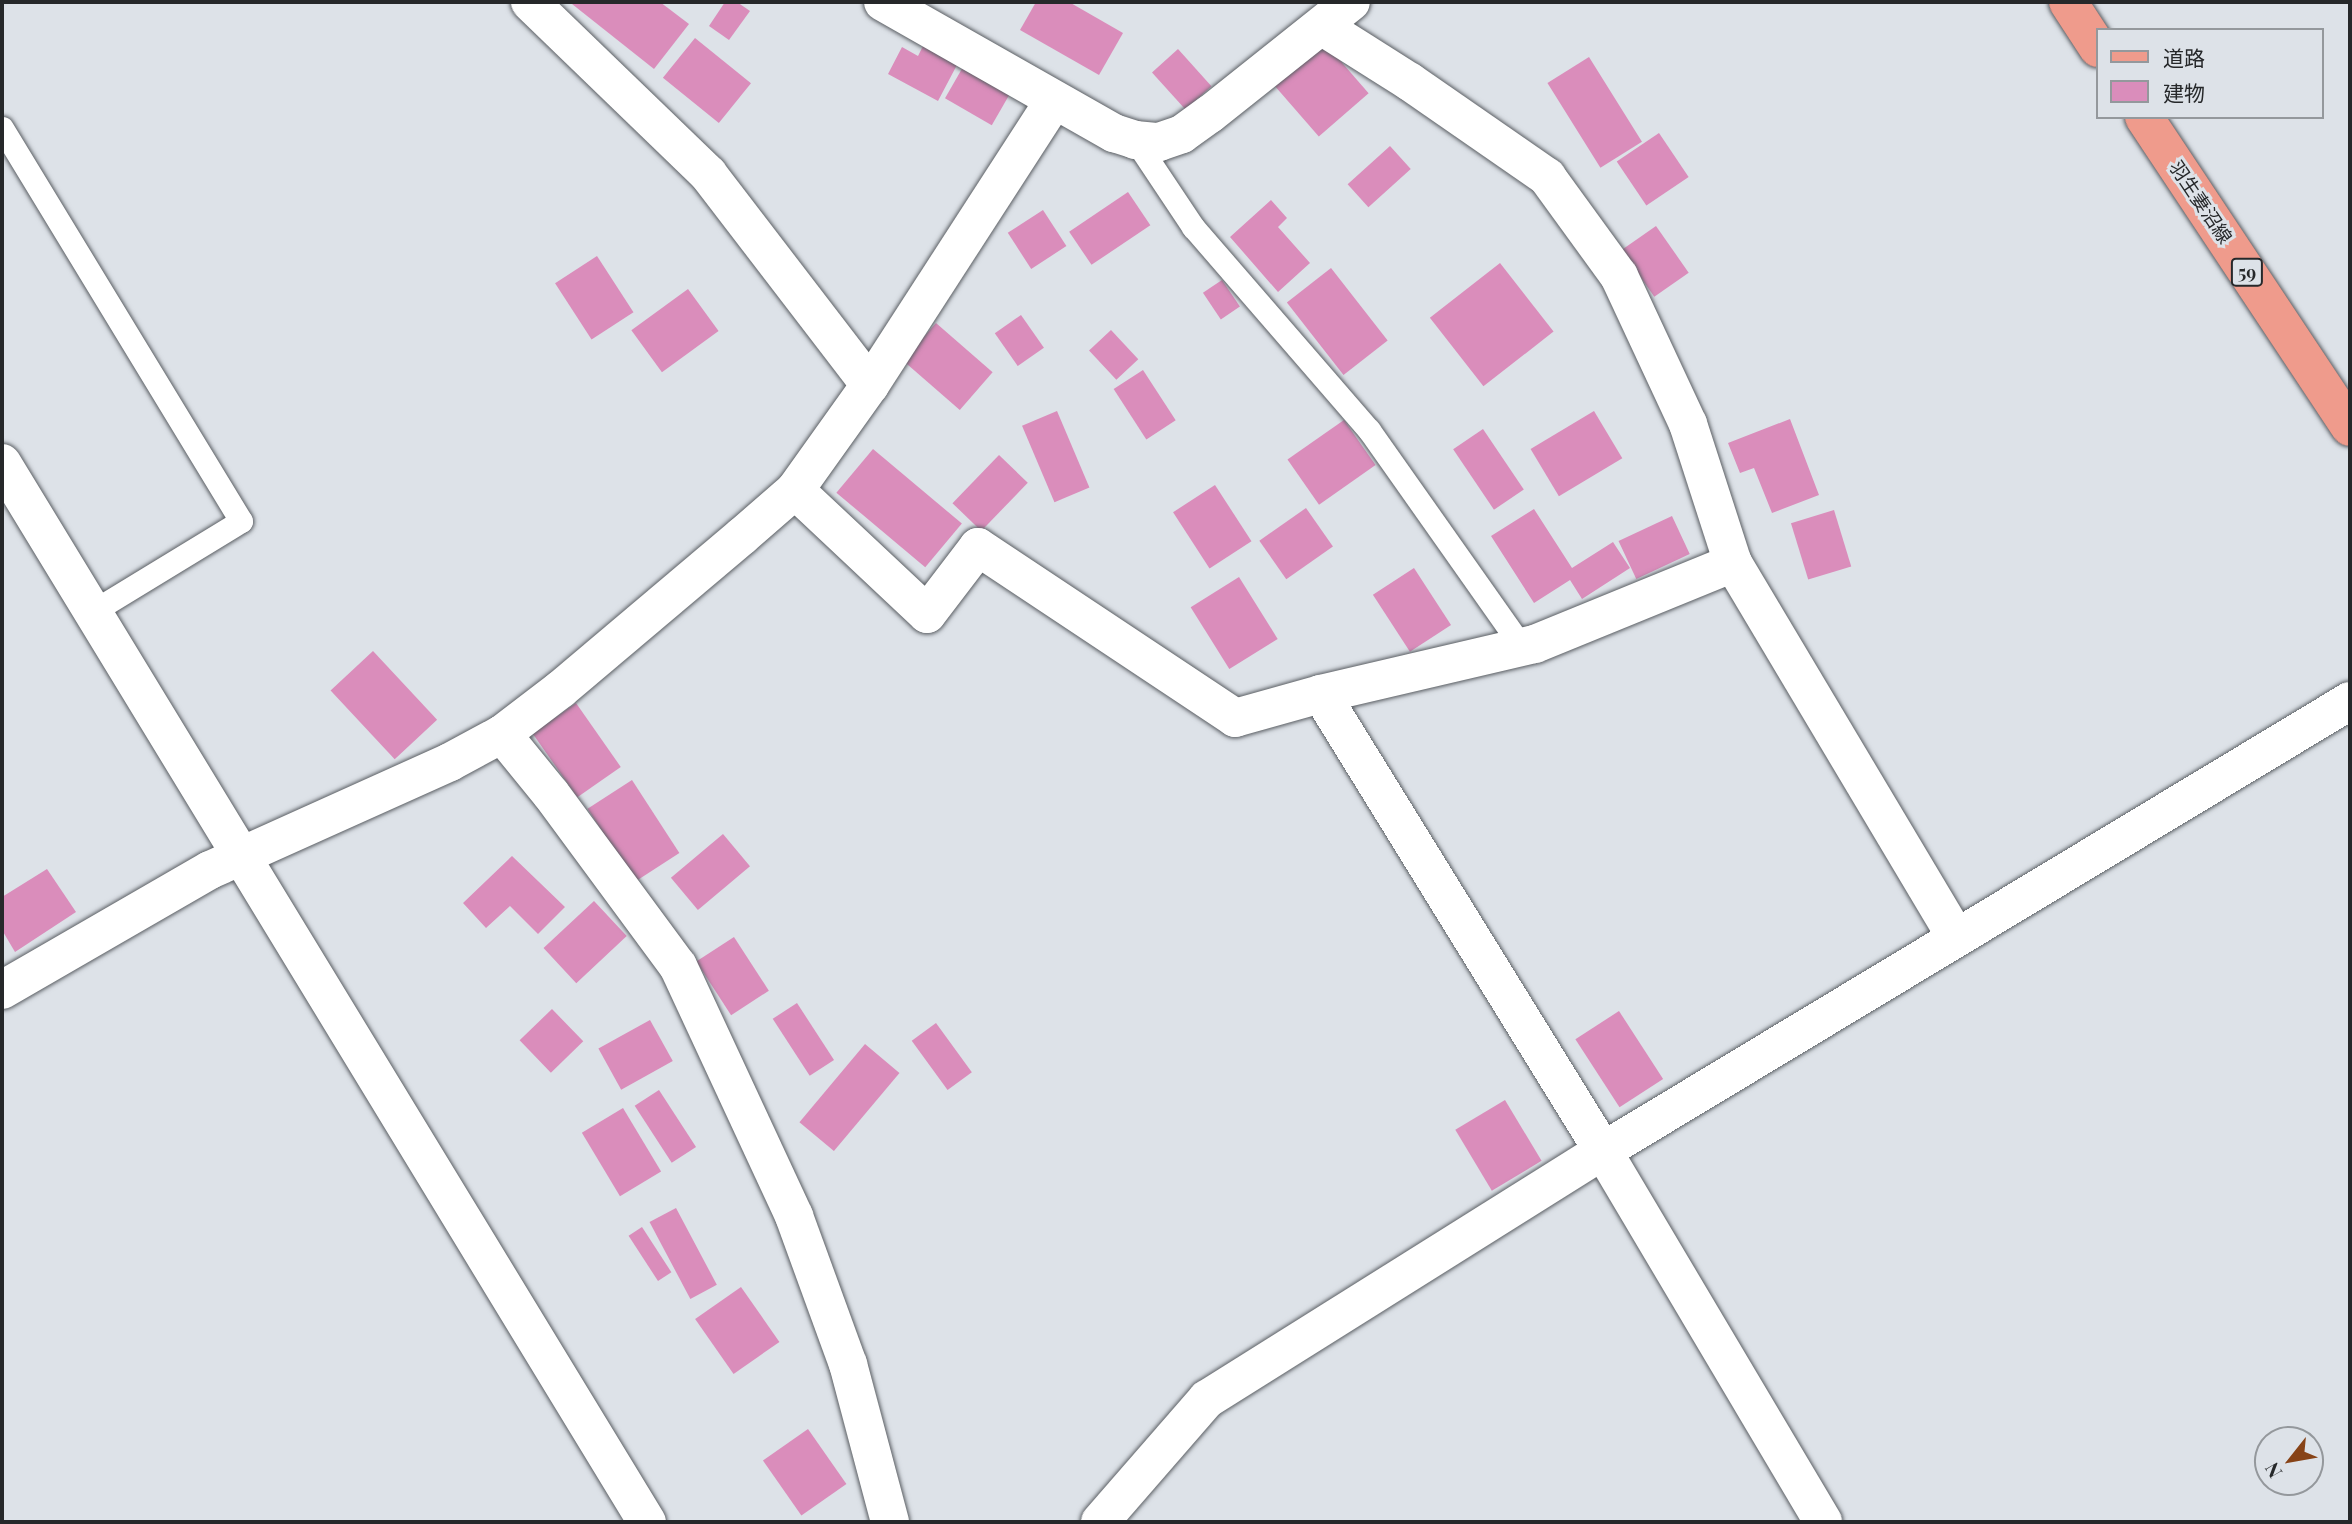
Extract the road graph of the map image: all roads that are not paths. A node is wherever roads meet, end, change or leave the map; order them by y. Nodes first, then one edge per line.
1 (530, 2) edge
2 (883, 2) edge
3 (1351, 2) edge
4 (2068, 2) edge
5 (1323, 27) junction
6 (2096, 45) edge
7 (1054, 101) junction
8 (2145, 119) edge
9 (2, 128) edge
10 (1135, 140) junction
11 (870, 386) junction
12 (2350, 427) edge
13 (2, 463) edge
14 (795, 490) junction
15 (1733, 563) junction
16 (92, 612) junction
17 (1522, 647) junction
18 (1321, 694) junction
19 (2350, 701) edge
20 (502, 734) junction
21 (241, 857) junction
22 (1956, 937) junction
23 (2, 990) edge
24 (1603, 1151) junction
25 (648, 1522) edge
26 (890, 1522) edge
27 (1100, 1522) edge
28 (1823, 1522) edge

1 - 11 street
2 - 7 street
3 - 5 street
4 - 6 main road
5 - 10 street
5 - 15 street
7 - 10 street
7 - 11 street
8 - 12 main road, 羽生妻沼線 / 59
9 - 16 lane
10 - 17 lane
11 - 14 street
13 - 16 street
14 - 18 street
14 - 20 street
15 - 17 street
15 - 22 street
16 - 21 street
17 - 18 street
18 - 24 street
19 - 22 street
20 - 21 street
20 - 26 street
21 - 23 street
21 - 25 street
22 - 24 street
24 - 27 street
24 - 28 street

